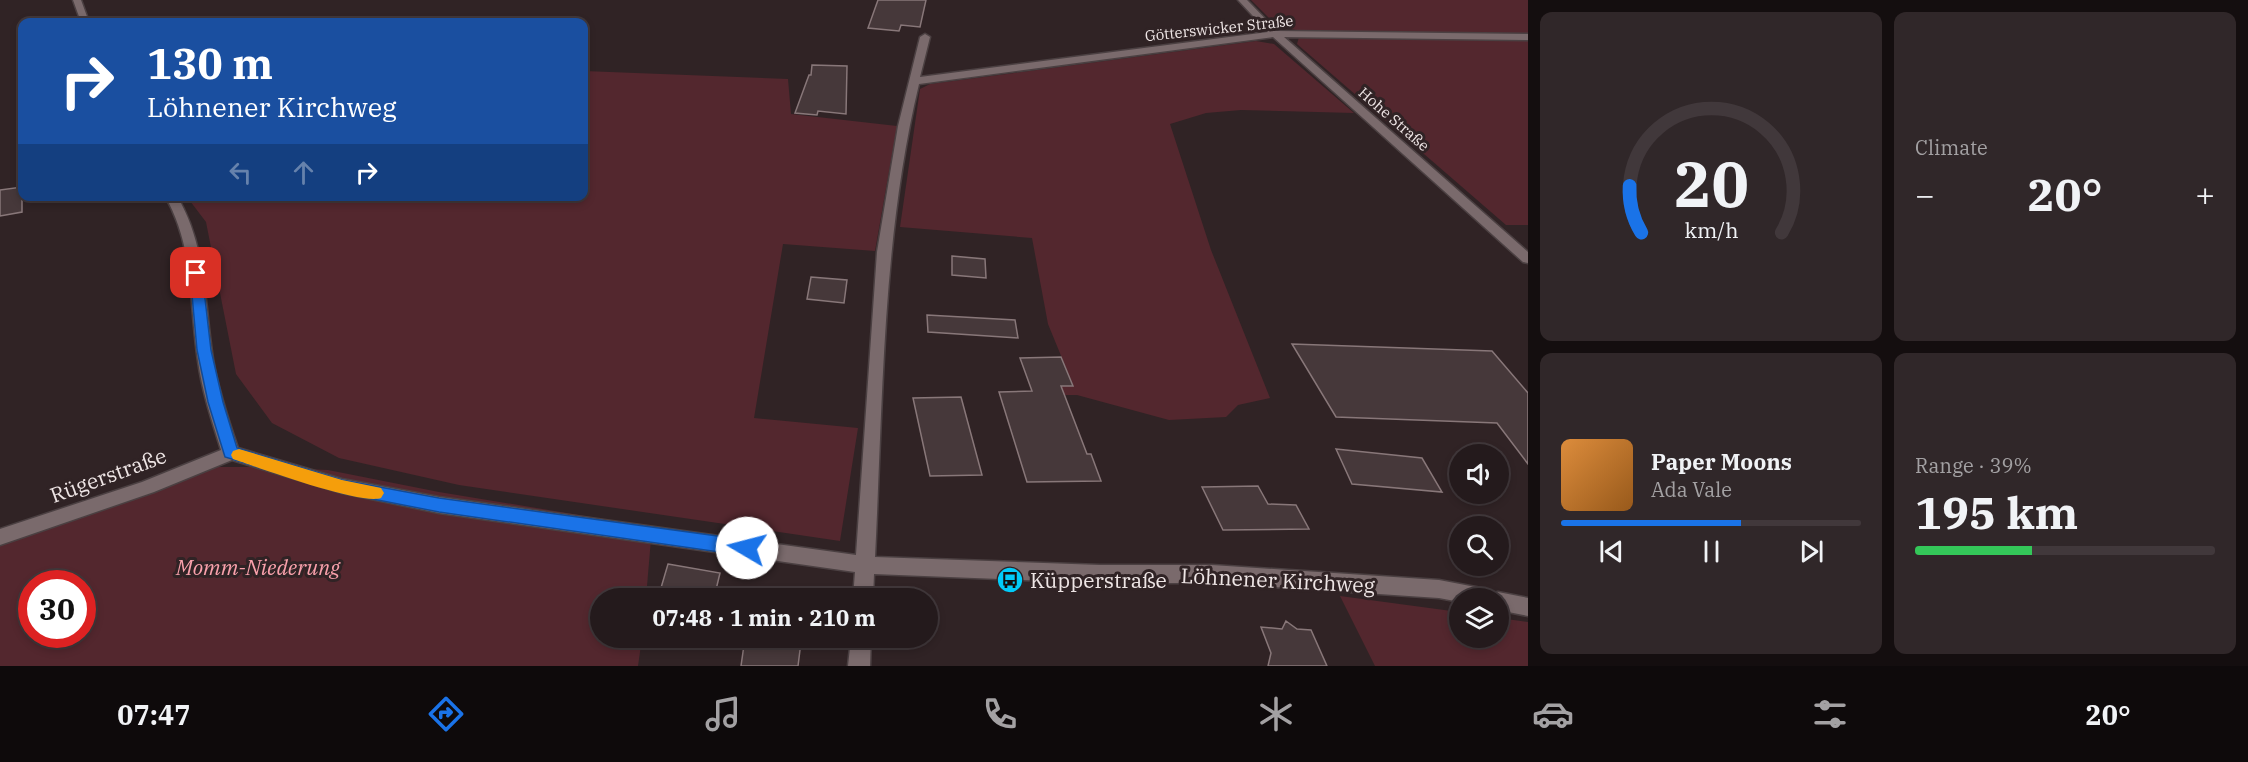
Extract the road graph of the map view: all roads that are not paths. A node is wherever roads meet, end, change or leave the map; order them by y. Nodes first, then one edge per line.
1 (77, 0) edge
2 (1242, 0) edge
3 (84, 18) edge
4 (1275, 34) junction
5 (1528, 37) edge
6 (925, 38) dead end
7 (915, 81) junction
8 (174, 201) edge
9 (1528, 259) edge
10 (231, 453) junction
11 (0, 537) edge
12 (866, 565) junction
13 (864, 588) edge
14 (1449, 591) edge
15 (1509, 603) edge
16 (1528, 607) edge
17 (860, 648) edge
18 (859, 666) edge

1 - 3 street
2 - 4 street, Hohe Straße
4 - 5 street, Götterswicker Straße
4 - 7 street, Götterswicker Straße
4 - 9 street, Hohe Straße
6 - 7 street
7 - 12 street
8 - 10 street
10 - 11 street, Rügerstraße
10 - 12 street, Löhnener Kirchweg
12 - 13 street
12 - 14 street, Löhnener Kirchweg
15 - 16 street
17 - 18 street

